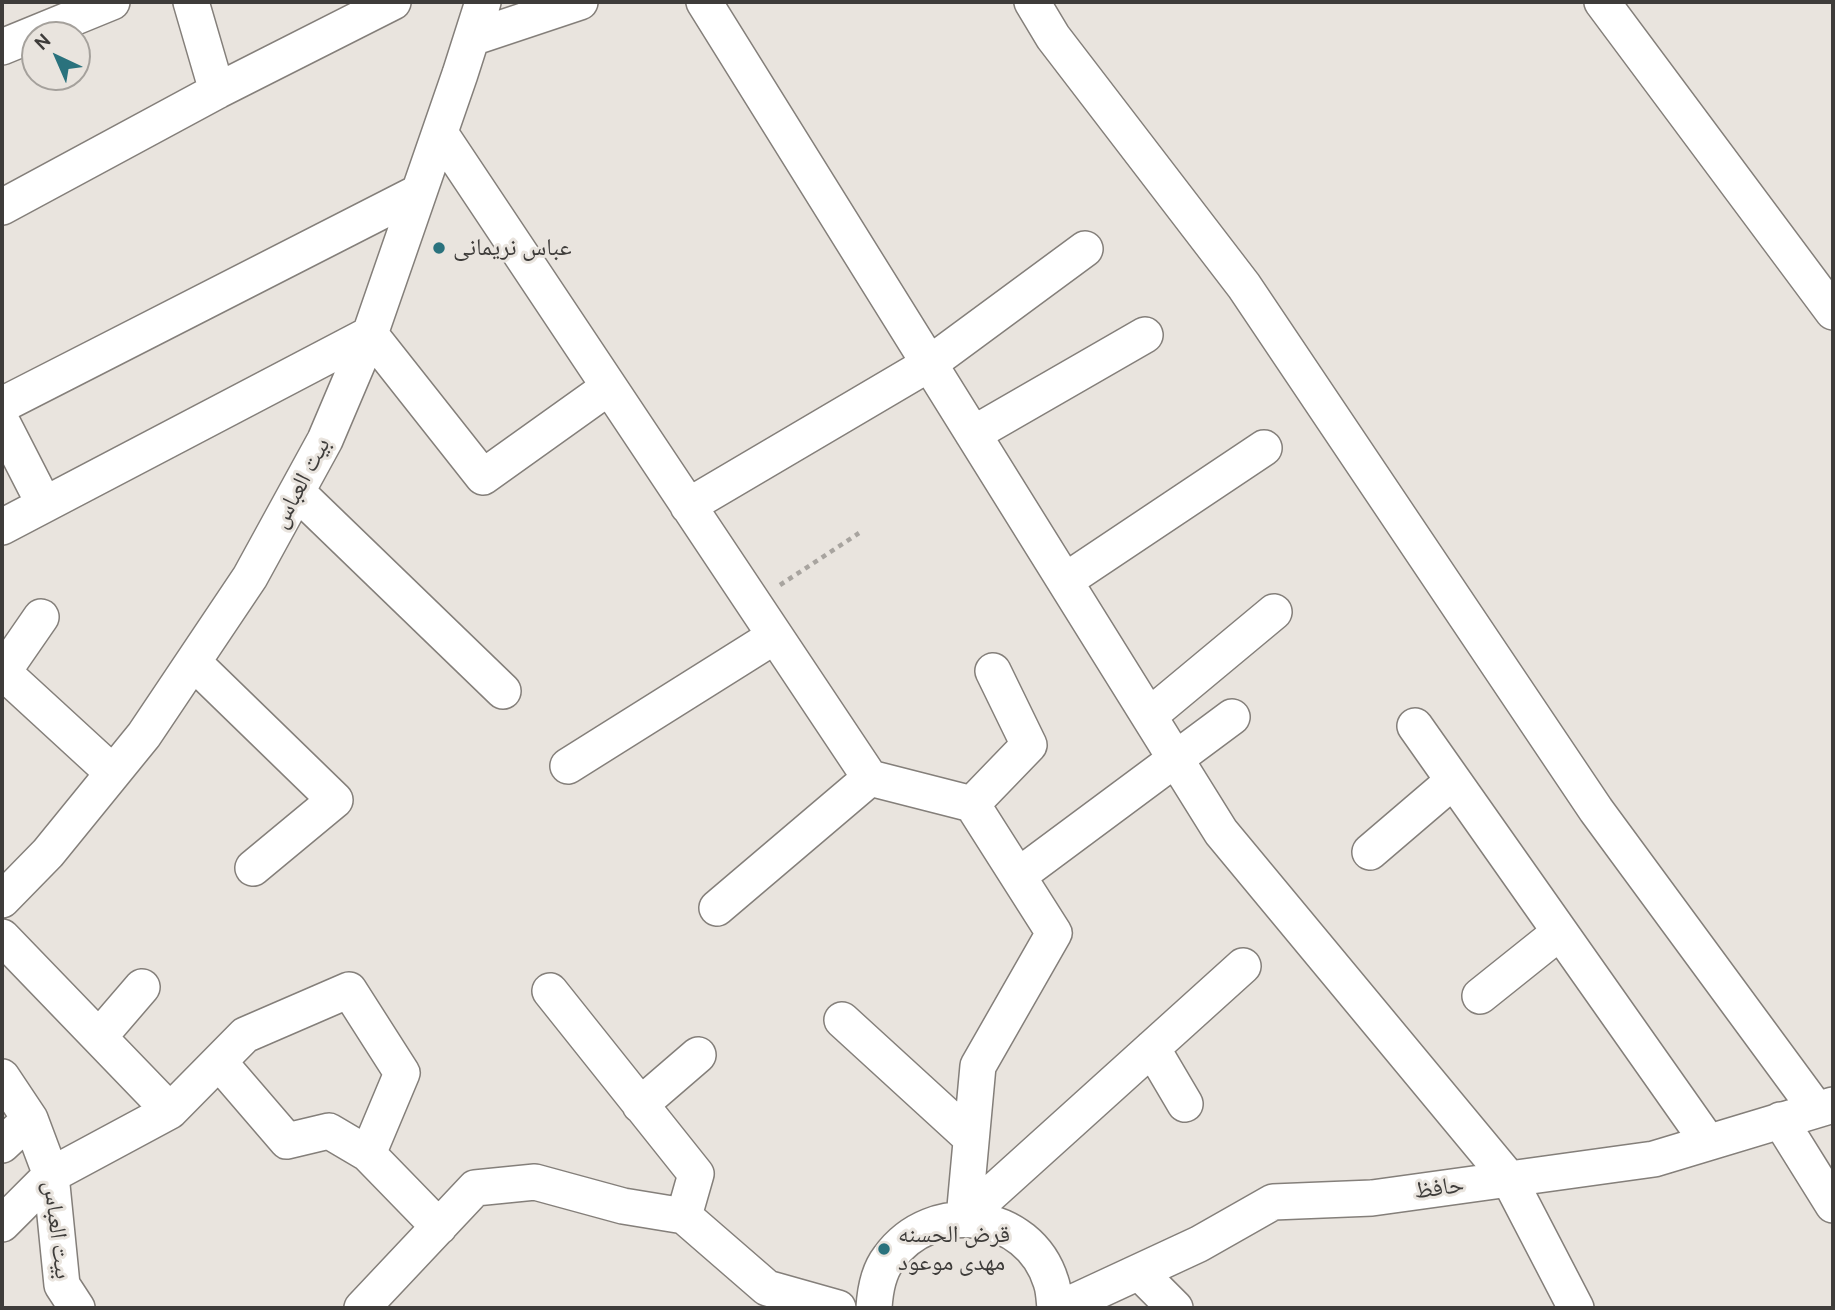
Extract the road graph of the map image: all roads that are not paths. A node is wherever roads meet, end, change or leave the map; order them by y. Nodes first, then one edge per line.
1 (112, 2) edge
2 (191, 2) edge
3 (393, 2) edge
4 (483, 2) edge
5 (580, 2) edge
6 (704, 2) edge
7 (1032, 2) edge
8 (1602, 2) edge
9 (472, 38) junction
10 (2, 47) edge
11 (216, 91) junction
12 (440, 133) junction
13 (419, 192) junction
14 (2, 207) edge
15 (1085, 249) dead end
16 (1833, 312) edge
17 (370, 334) junction
18 (1145, 335) dead end
19 (929, 365) junction
20 (609, 387) junction
21 (2, 405) edge
22 (2, 422) edge
23 (973, 434) junction
24 (1264, 449) dead end
25 (297, 492) junction
26 (44, 504) junction
27 (688, 506) junction
28 (2, 527) edge
29 (1065, 581) junction
30 (1274, 612) dead end
31 (41, 617) dead end
32 (775, 635) junction
33 (193, 662) junction
34 (993, 671) dead end
35 (503, 691) dead end
36 (1149, 716) junction
37 (1232, 717) dead end
38 (1415, 726) dead end
39 (1175, 757) junction
40 (568, 766) dead end
41 (113, 773) junction
42 (870, 778) junction
43 (1453, 781) junction
44 (972, 804) junction
45 (1370, 852) dead end
46 (253, 868) dead end
47 (1018, 876) junction
48 (2, 900) edge
49 (717, 908) dead end
50 (1560, 932) junction
51 (2, 937) edge
52 (1242, 966) dead end
53 (142, 987) dead end
54 (550, 991) dead end
55 (1480, 996) dead end
56 (842, 1020) dead end
57 (99, 1037) junction
58 (1152, 1048) junction
59 (698, 1055) dead end
60 (219, 1062) junction
61 (2, 1077) edge
62 (1185, 1104) dead end
63 (640, 1105) junction
64 (1825, 1107) edge
65 (170, 1111) junction
66 (30, 1119) junction
67 (1780, 1120) junction
68 (971, 1138) junction
69 (1708, 1142) junction
70 (2, 1144) edge
71 (368, 1154) junction
72 (51, 1175) junction
73 (1508, 1179) junction
74 (1833, 1205) edge
75 (684, 1216) junction
76 (964, 1218) junction
77 (2, 1224) edge
78 (439, 1227) junction
79 (1140, 1273) junction
80 (77, 1308) edge
81 (362, 1308) edge
82 (838, 1308) edge
83 (874, 1308) edge
84 (1055, 1308) edge
85 (1061, 1308) edge
86 (1175, 1308) edge
87 (1576, 1308) edge

1 - 10 street
2 - 11 street
3 - 11 street
4 - 9 street, بیت العباس
5 - 9 street
6 - 19 street
7 - 64 street
8 - 16 street
9 - 12 street, بیت العباس
11 - 14 street
12 - 13 street, بیت العباس
12 - 20 street
13 - 17 street, بیت العباس
13 - 21 street
15 - 19 street
17 - 20 street
17 - 25 street, بیت العباس
17 - 26 street
18 - 23 street
19 - 23 street
19 - 27 street
20 - 27 street
22 - 26 street
23 - 29 street
24 - 29 street
25 - 33 street, بیت العباس
25 - 35 street
26 - 28 street
27 - 32 street
29 - 36 street
30 - 36 street
31 - 41 street
32 - 40 street
32 - 42 street
33 - 41 street, بیت العباس
33 - 46 street
34 - 44 street
36 - 39 street
37 - 39 street
38 - 43 street
39 - 47 street
39 - 73 street
41 - 48 street, بیت العباس
42 - 44 street
42 - 49 street
43 - 45 street
43 - 50 street
44 - 47 street
47 - 68 street
50 - 55 street
50 - 69 street
51 - 57 street
52 - 58 street
53 - 57 street
54 - 63 street
56 - 68 street
57 - 65 street
58 - 62 street
58 - 76 street
59 - 63 street
60 - 65 street
60 - 71 street
60 - 71 street
61 - 66 street, بیت العباس
63 - 75 street
64 - 67 street, حافظ
65 - 72 street
66 - 70 street
66 - 72 street, بیت العباس
67 - 69 street, حافظ
67 - 74 street
68 - 76 street
69 - 73 street, حافظ
71 - 78 street
72 - 77 street
72 - 80 street, بیت العباس
73 - 79 street, حافظ
73 - 87 street
75 - 78 street
75 - 82 street
76 - 83 street
76 - 84 street
78 - 81 street
79 - 85 street, حافظ
79 - 86 street

